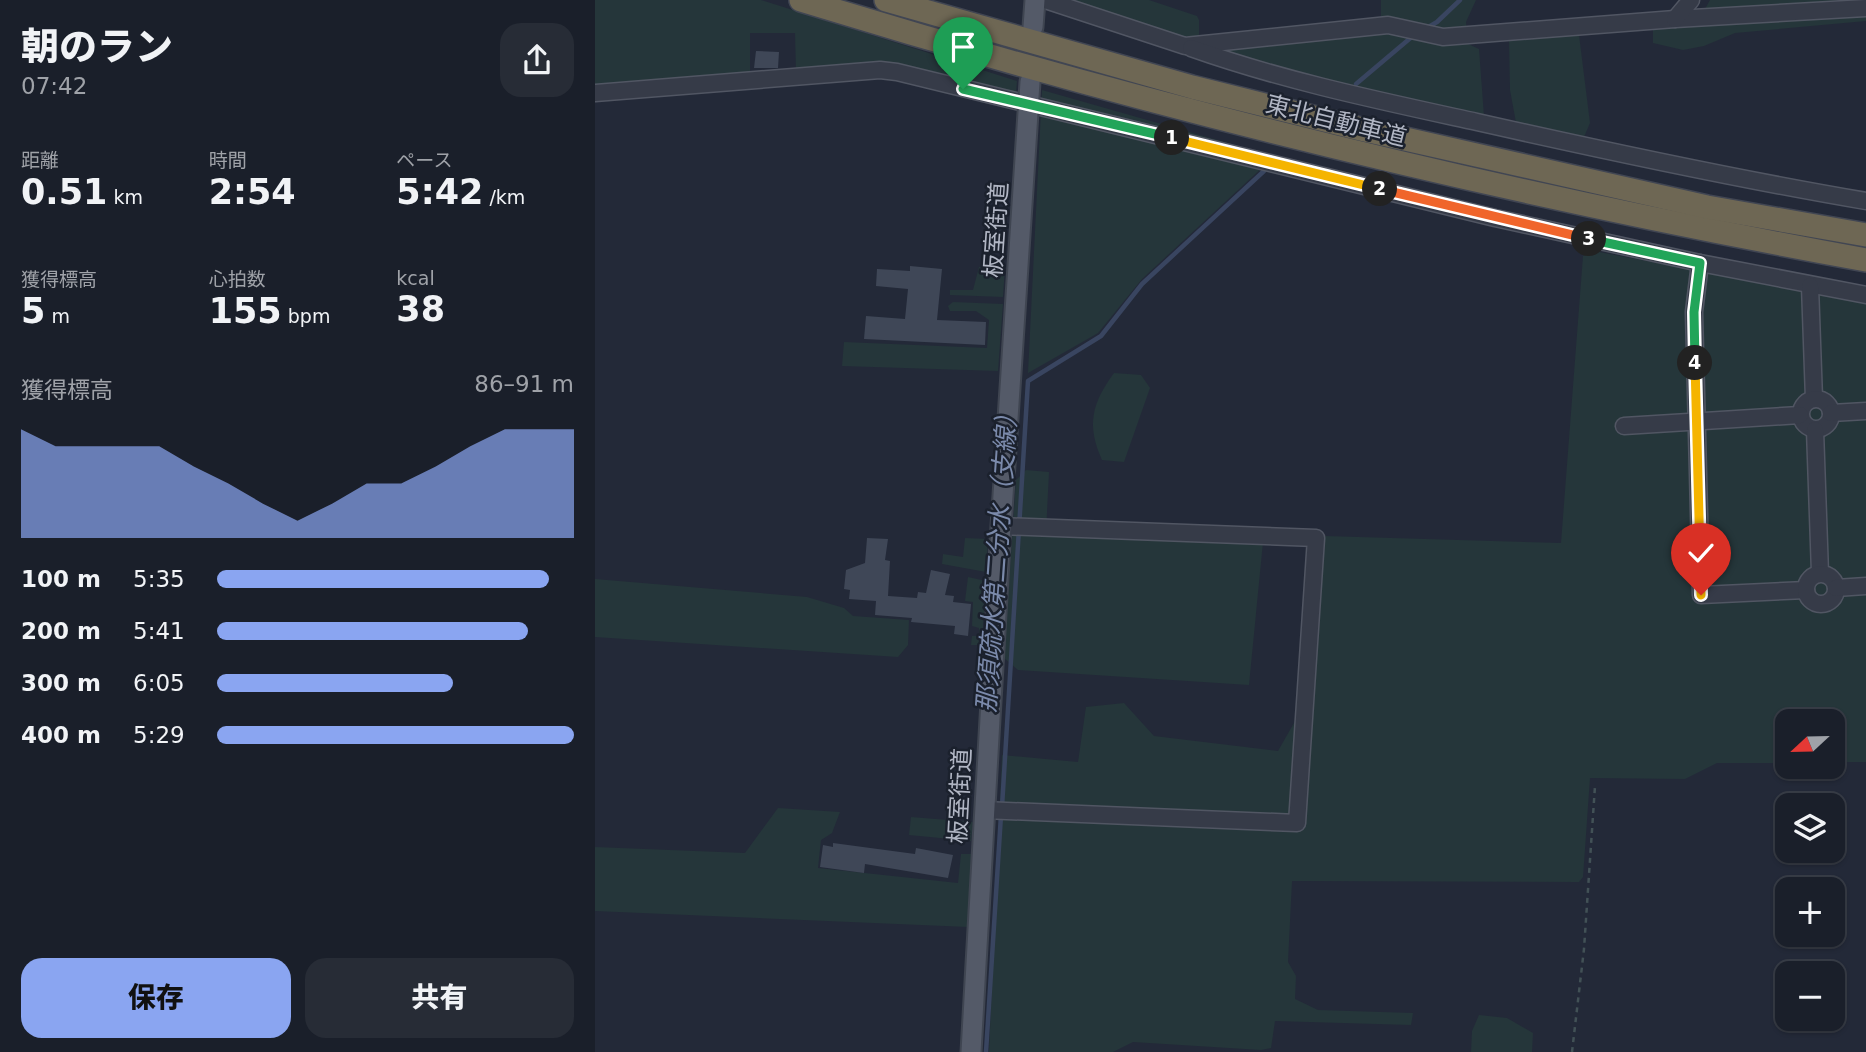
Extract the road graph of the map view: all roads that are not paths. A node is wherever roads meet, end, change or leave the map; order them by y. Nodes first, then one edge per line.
1 (801, 0) edge
2 (886, 0) edge
3 (1035, 0) edge
4 (1045, 0) edge
5 (1691, 0) edge
6 (1866, 8) edge
7 (1675, 19) junction
8 (1034, 27) dead end
9 (1185, 46) junction
10 (1030, 82) dead end
11 (595, 93) edge
12 (1028, 105) junction
13 (1866, 201) edge
14 (1866, 235) edge
15 (1866, 260) edge
16 (1700, 263) junction
17 (1811, 286) junction
18 (1866, 295) edge
19 (1814, 399) junction
20 (1866, 411) edge
21 (1831, 413) junction
22 (1800, 415) junction
23 (1697, 421) junction
24 (1624, 426) dead end
25 (1815, 430) junction
26 (1001, 526) junction
27 (1820, 573) junction
28 (1866, 586) edge
29 (1836, 588) junction
30 (1806, 590) junction
31 (984, 810) junction
32 (971, 1052) edge

1 - 15 highway, 東北自動車道
2 - 14 highway, 東北自動車道
3 - 8 main road
4 - 9 street
5 - 7 street
6 - 7 street
7 - 9 street
9 - 13 street
10 - 12 main road, 板室街道
11 - 12 street
12 - 16 street
12 - 26 main road, 板室街道
16 - 17 street
16 - 23 street
17 - 18 street
17 - 19 street
19 - 21 street
19 - 22 street
20 - 21 street
21 - 25 street
22 - 23 street
22 - 25 street
23 - 24 street
23 - 30 street
25 - 27 street
26 - 31 main road, 板室街道
26 - 31 street
27 - 29 street
27 - 30 street
28 - 29 street
29 - 30 street
31 - 32 main road, 板室街道

